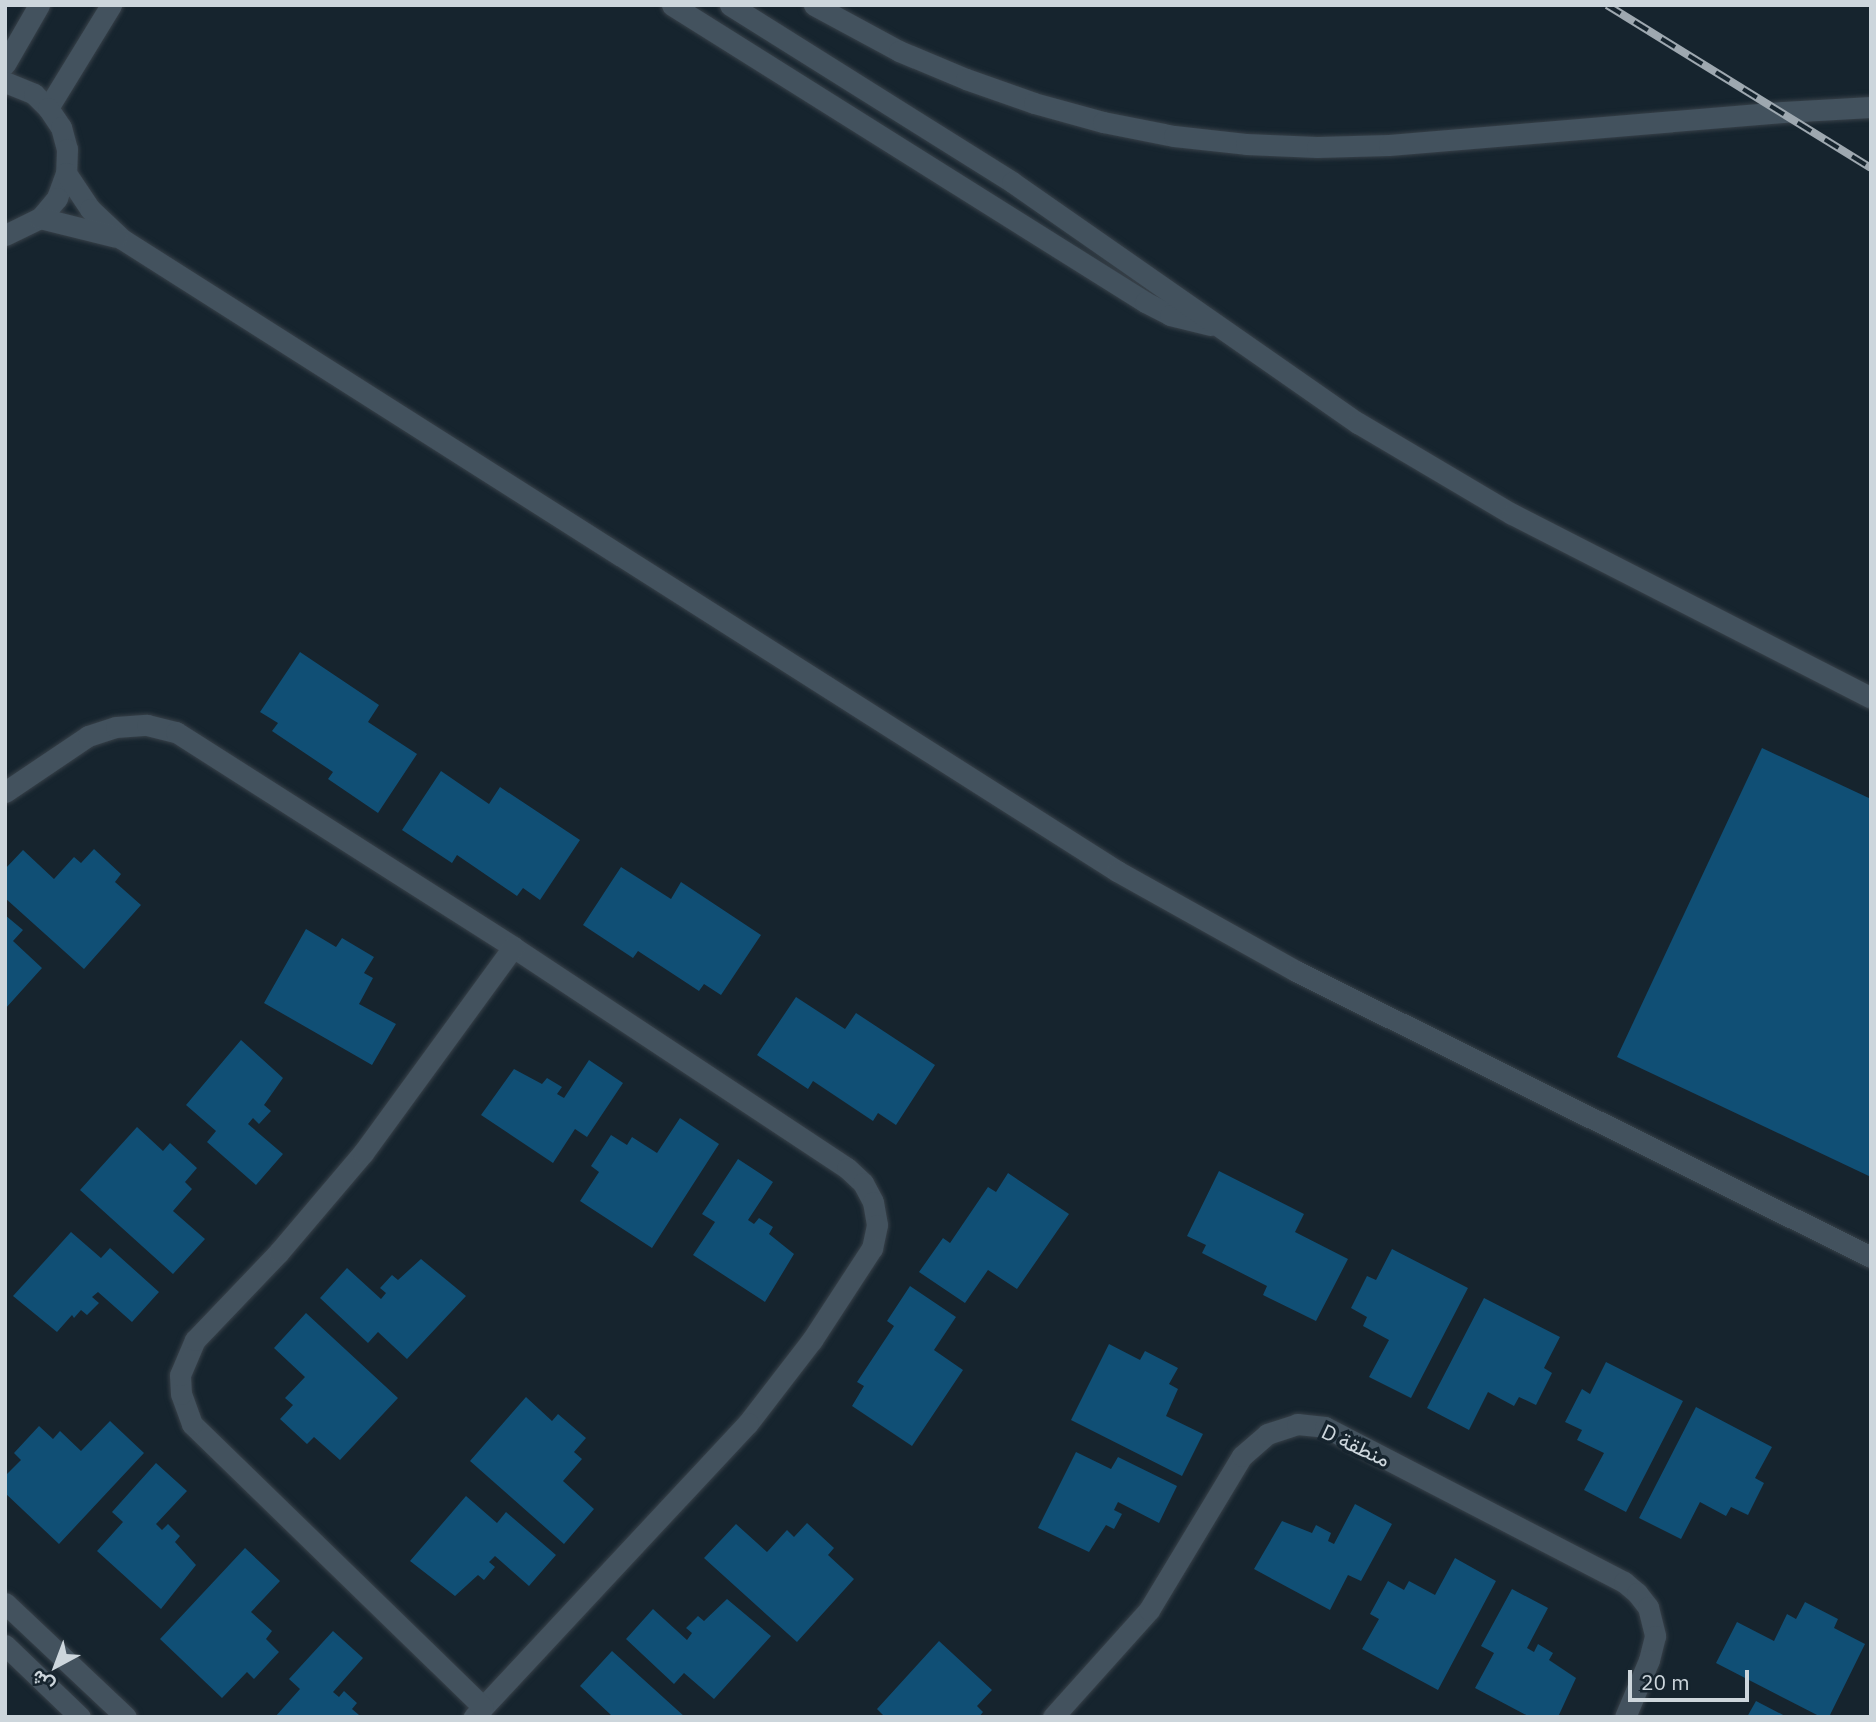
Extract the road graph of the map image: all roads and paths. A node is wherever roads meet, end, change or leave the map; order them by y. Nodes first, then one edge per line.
1 (39, 5) edge
2 (111, 5) edge
3 (672, 5) edge
4 (730, 5) edge
5 (814, 5) edge
6 (5, 64) edge
7 (5, 82) edge
8 (1871, 107) edge
9 (48, 108) junction
10 (66, 173) junction
11 (40, 218) junction
12 (5, 235) edge
13 (122, 239) junction
14 (1219, 326) junction
15 (1871, 698) edge
16 (5, 792) edge
17 (513, 947) junction
18 (1871, 1258) edge
19 (5, 1603) edge
20 (5, 1645) edge
21 (479, 1712) edge
22 (80, 1717) edge
23 (126, 1717) edge
24 (1053, 1717) edge
25 (1625, 1717) edge

1 - 6 street
2 - 9 street
3 - 14 street
4 - 14 street
5 - 8 street
7 - 9 street
9 - 10 street
10 - 11 street
10 - 13 street
11 - 12 street
11 - 13 street
13 - 18 street
14 - 15 street
16 - 17 street
17 - 21 street
17 - 21 street
19 - 23 street
20 - 22 street
24 - 25 street, D منطقة

